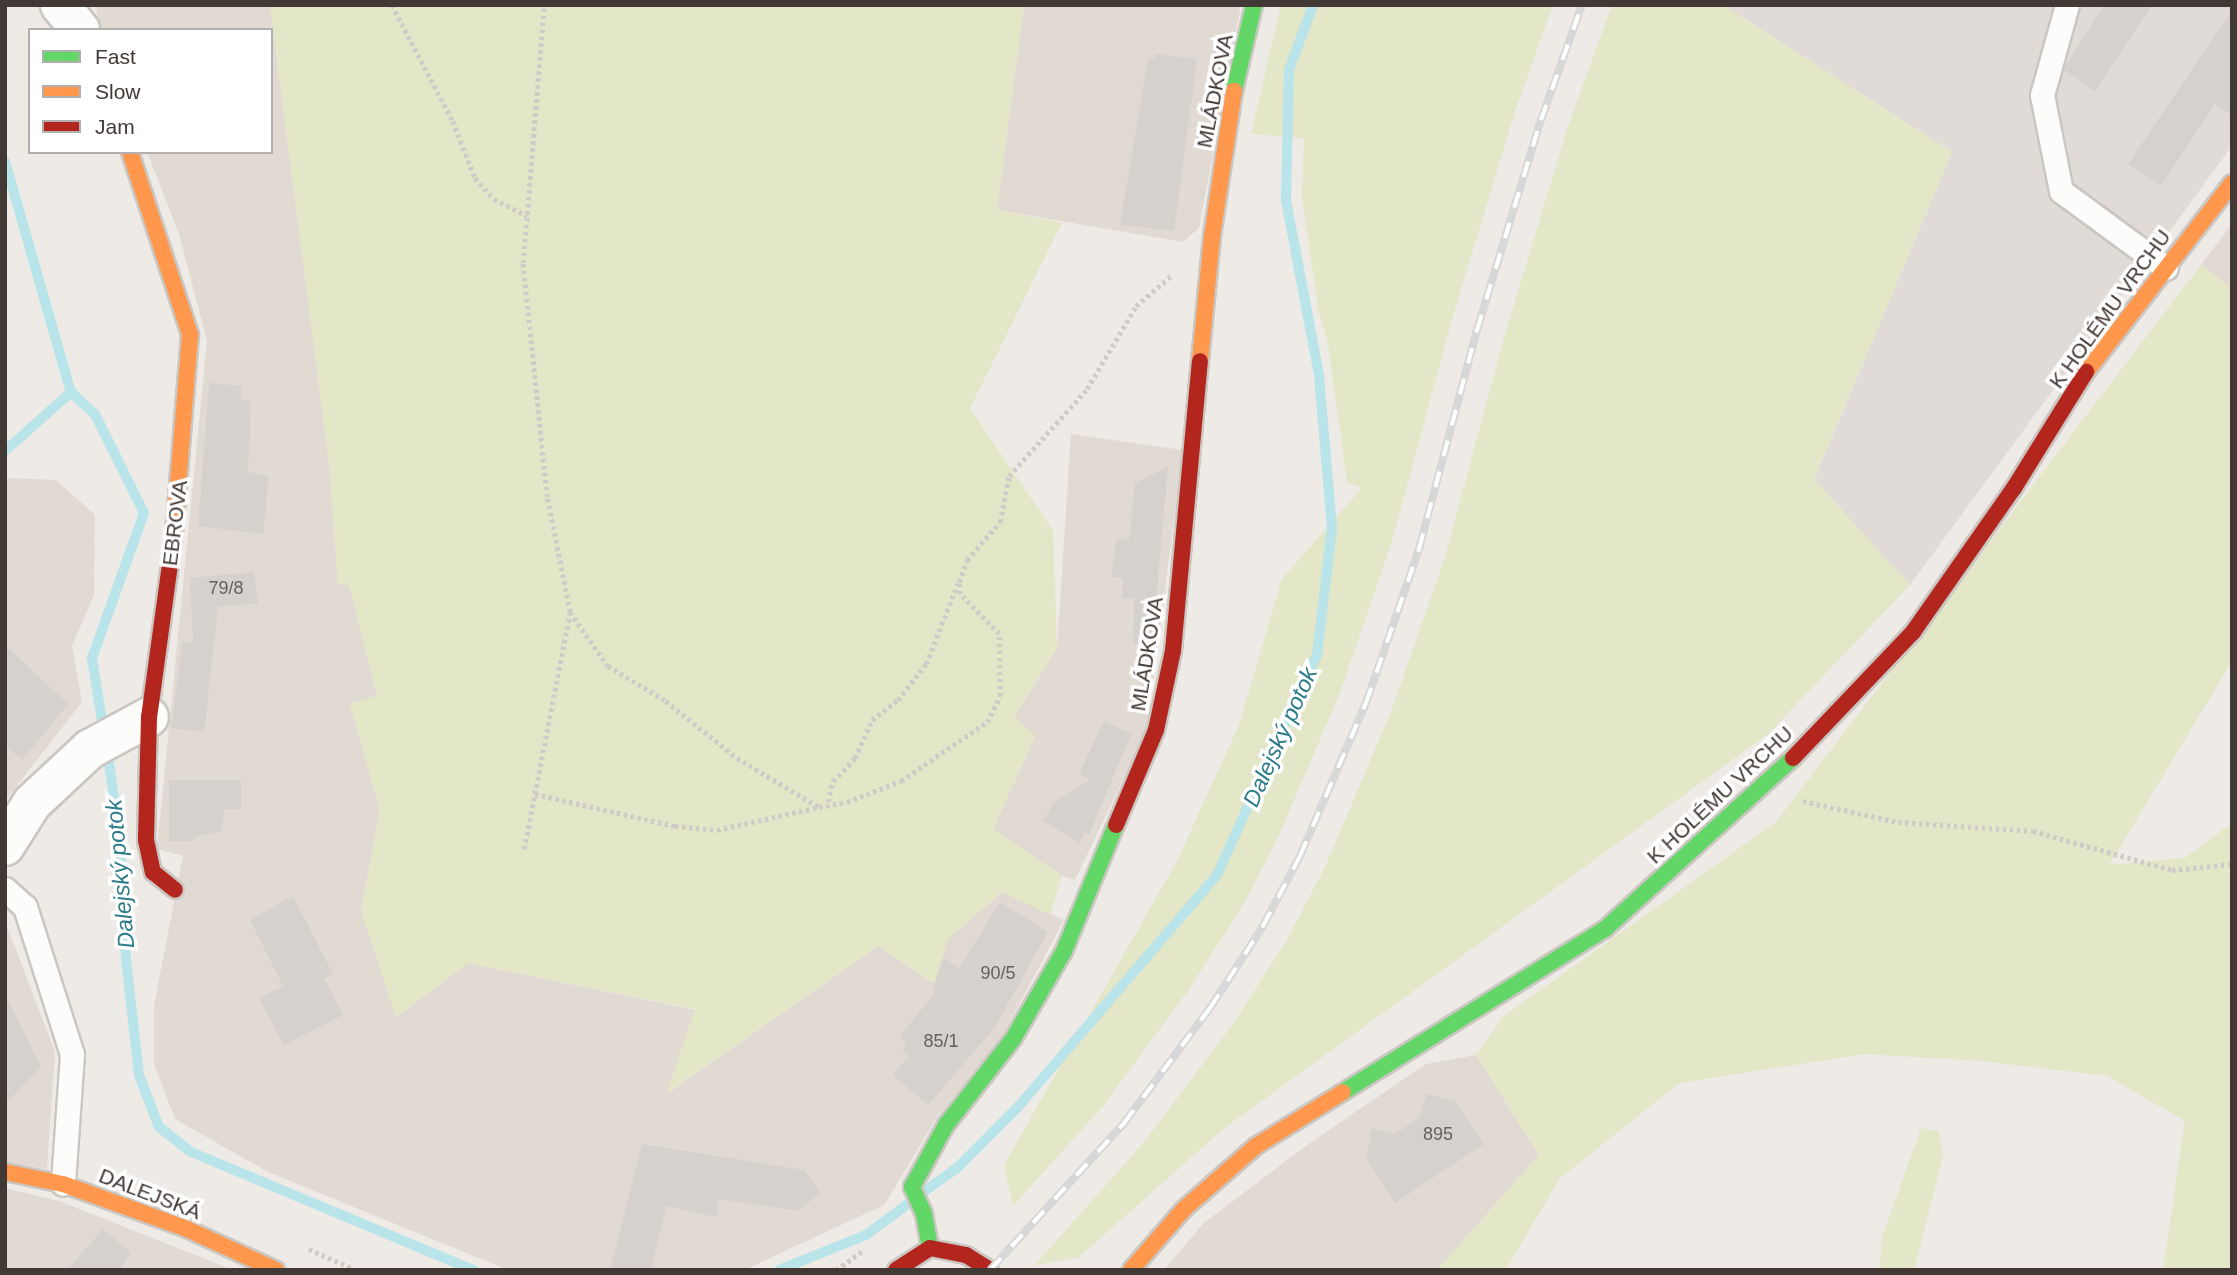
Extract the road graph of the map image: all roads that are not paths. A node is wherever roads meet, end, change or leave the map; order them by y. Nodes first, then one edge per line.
1 (60, 5) edge
2 (78, 5) edge
3 (1254, 5) edge
4 (2067, 5) edge
5 (79, 28) edge
6 (80, 28) edge
7 (131, 154) edge
8 (2232, 183) edge
9 (2166, 268) junction
10 (138, 722) junction
11 (5, 846) edge
12 (5, 889) edge
13 (175, 890) dead end
14 (5, 1172) edge
15 (63, 1184) junction
16 (930, 1248) junction
17 (275, 1270) edge
18 (896, 1270) edge
19 (990, 1270) edge
20 (1131, 1270) edge

1 - 5 street
2 - 6 street
3 - 16 street, MLÁDKOVA
4 - 9 lane
7 - 10 street, EBROVA
8 - 9 street, K HOLÉMU VRCHU
9 - 20 street, K HOLÉMU VRCHU
10 - 11 street
10 - 13 street, EBROVA
12 - 15 lane
14 - 15 street, DALEJSKÁ
15 - 17 street, DALEJSKÁ
16 - 18 street
16 - 19 street

